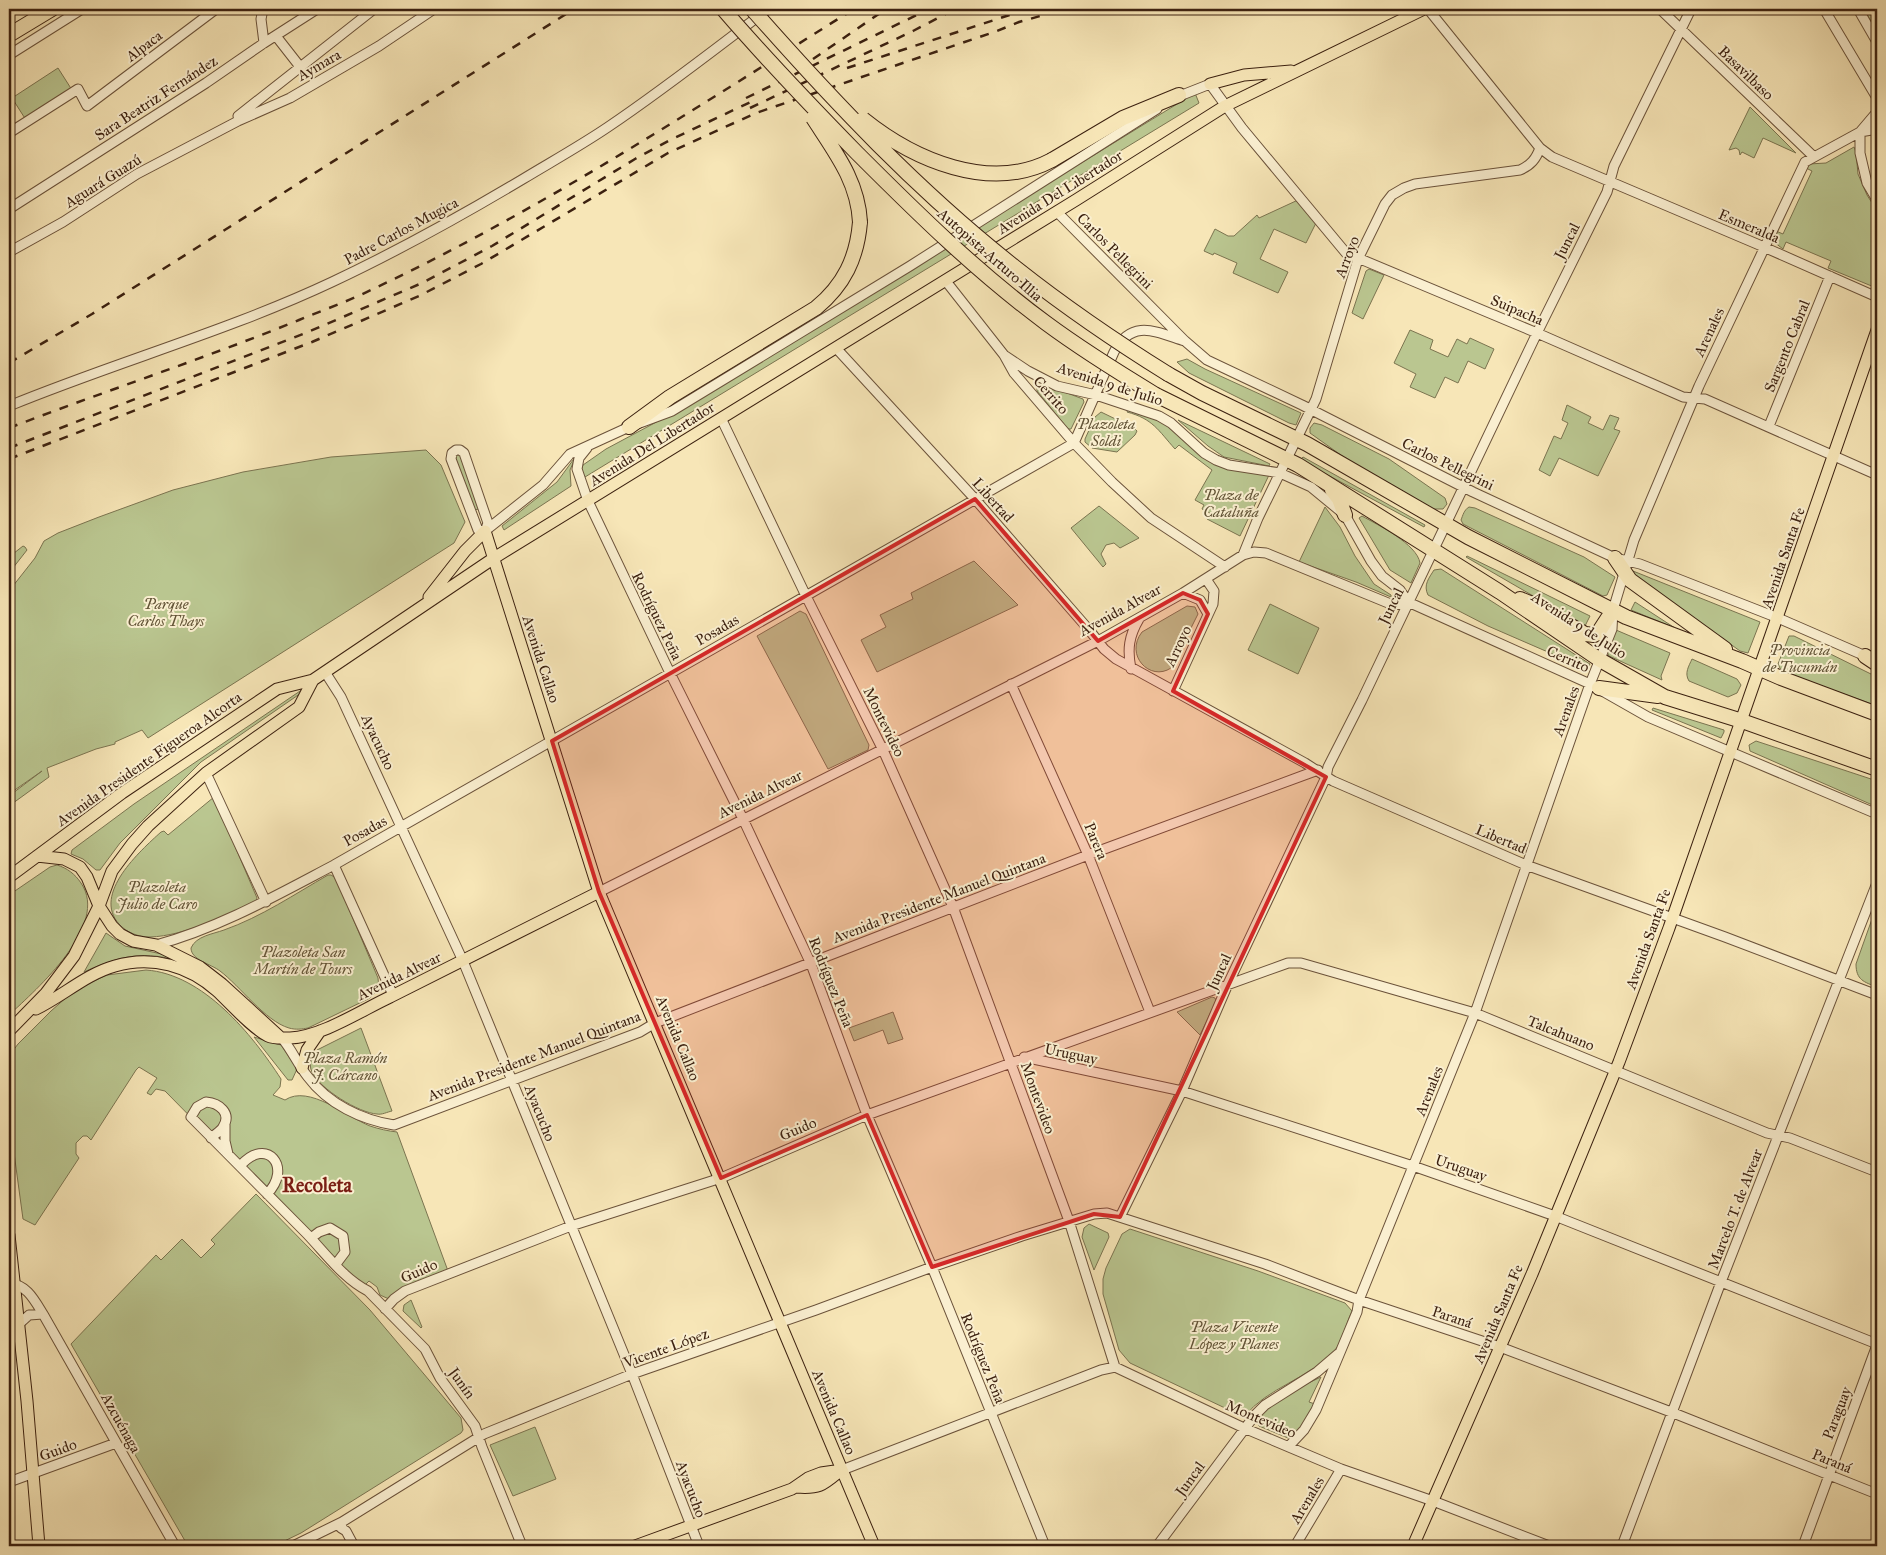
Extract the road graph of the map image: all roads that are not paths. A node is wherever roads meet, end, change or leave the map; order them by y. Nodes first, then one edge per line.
1 (52, 9) edge
2 (82, 9) edge
3 (216, 9) edge
4 (262, 9) edge
5 (317, 9) edge
6 (374, 9) edge
7 (434, 9) edge
8 (723, 9) edge
9 (752, 9) edge
10 (768, 9) edge
11 (1424, 9) edge
12 (1428, 9) edge
13 (1660, 9) edge
14 (1691, 9) edge
15 (1824, 9) edge
16 (1858, 9) edge
17 (1681, 30) junction
18 (9, 35) edge
19 (276, 36) junction
20 (1877, 42) edge
21 (264, 43) junction
22 (9, 55) edge
23 (300, 68) junction
24 (1295, 70) junction
25 (811, 74) junction
26 (1210, 84) junction
27 (795, 90) junction
28 (1179, 95) junction
29 (1877, 98) edge
30 (1225, 106) junction
31 (1877, 112) edge
32 (1877, 128) edge
33 (1860, 132) junction
34 (9, 133) edge
35 (212, 136) junction
36 (1540, 148) junction
37 (1813, 156) junction
38 (1609, 182) junction
39 (1877, 200) edge
40 (9, 209) edge
41 (1057, 212) junction
42 (1765, 247) junction
43 (9, 252) edge
44 (1358, 259) junction
45 (1830, 276) junction
46 (946, 280) junction
47 (1877, 297) edge
48 (1877, 330) edge
49 (1537, 333) junction
50 (1185, 341) junction
51 (836, 348) junction
52 (1004, 355) junction
53 (1096, 395) junction
54 (1694, 399) junction
55 (9, 406) edge
56 (1311, 410) junction
57 (721, 418) junction
58 (1769, 426) junction
59 (629, 427) junction
60 (1297, 439) junction
61 (1074, 443) junction
62 (591, 444) junction
63 (1834, 456) junction
64 (1287, 460) junction
65 (1280, 473) junction
66 (1877, 475) edge
67 (1328, 485) junction
68 (1463, 487) junction
69 (974, 499) junction
70 (588, 501) junction
71 (1344, 515) junction
72 (1445, 524) junction
73 (485, 531) junction
74 (1433, 550) junction
75 (1243, 555) junction
76 (494, 558) junction
77 (1622, 559) junction
78 (1225, 567) junction
79 (1625, 574) junction
80 (1206, 579) junction
81 (1500, 592) junction
82 (1183, 593) junction
83 (806, 596) junction
84 (1408, 602) junction
85 (422, 606) junction
86 (1613, 610) junction
87 (1208, 614) junction
88 (1139, 618) junction
89 (1778, 618) junction
90 (1098, 641) junction
91 (1600, 660) junction
92 (1742, 661) junction
93 (1873, 661) edge
94 (1131, 668) junction
95 (1760, 670) junction
96 (325, 672) junction
97 (670, 673) junction
98 (313, 680) junction
99 (1011, 684) junction
100 (1594, 686) junction
101 (1173, 691) junction
102 (1665, 696) junction
103 (1877, 714) edge
104 (1742, 721) junction
105 (552, 741) junction
106 (882, 750) junction
107 (1731, 751) junction
108 (1328, 767) junction
109 (1877, 769) edge
110 (1316, 770) junction
111 (206, 772) junction
112 (1326, 777) junction
113 (1877, 814) edge
114 (743, 819) junction
115 (402, 826) junction
116 (1088, 855) junction
117 (37, 856) junction
118 (334, 865) junction
119 (1526, 865) junction
120 (9, 876) edge
121 (1877, 883) edge
122 (599, 892) junction
123 (266, 902) junction
124 (99, 906) junction
125 (952, 907) junction
126 (1673, 918) junction
127 (156, 945) junction
128 (463, 961) junction
129 (811, 964) junction
130 (1840, 980) junction
131 (1228, 984) junction
132 (1877, 994) edge
133 (393, 995) junction
134 (1150, 1012) junction
135 (28, 1013) junction
136 (1475, 1013) junction
137 (13, 1023) edge
138 (655, 1023) junction
139 (9, 1031) edge
140 (320, 1031) junction
141 (282, 1038) junction
142 (1023, 1057) junction
143 (1010, 1062) junction
144 (302, 1068) junction
145 (1615, 1071) junction
146 (512, 1081) junction
147 (1182, 1091) junction
148 (867, 1115) junction
149 (225, 1122) junction
150 (1778, 1136) junction
151 (211, 1138) junction
152 (228, 1155) junction
153 (240, 1166) junction
154 (1413, 1166) junction
155 (1877, 1172) edge
156 (721, 1178) junction
157 (267, 1194) junction
158 (1555, 1216) junction
159 (1120, 1217) junction
160 (1069, 1221) junction
161 (571, 1226) junction
162 (9, 1235) edge
163 (311, 1238) junction
164 (336, 1264) junction
165 (932, 1267) junction
166 (1721, 1282) junction
167 (12, 1284) edge
168 (1359, 1300) junction
169 (385, 1309) junction
170 (43, 1314) junction
171 (781, 1322) junction
172 (19, 1324) junction
173 (1877, 1344) edge
174 (1500, 1347) junction
175 (1340, 1352) junction
176 (1115, 1367) junction
177 (632, 1374) junction
178 (990, 1412) junction
179 (1671, 1412) junction
180 (1244, 1428) junction
181 (478, 1437) junction
182 (116, 1443) junction
183 (1289, 1446) junction
184 (1341, 1469) junction
185 (842, 1470) junction
186 (34, 1473) junction
187 (1829, 1474) junction
188 (9, 1482) edge
189 (1877, 1494) edge
190 (1433, 1501) junction
191 (342, 1522) junction
192 (691, 1526) junction
193 (39, 1546) edge
194 (175, 1546) edge
195 (293, 1546) edge
196 (354, 1546) edge
197 (522, 1546) edge
198 (635, 1546) edge
199 (698, 1546) edge
200 (874, 1546) edge
201 (1045, 1546) edge
202 (1157, 1546) edge
203 (1295, 1546) edge
204 (1413, 1546) edge
205 (1549, 1546) edge
206 (1622, 1546) edge
207 (1803, 1546) edge

1 - 18 highway
2 - 22 street
3 - 34 street, Alpaca
4 - 21 street
5 - 19 street, Sara Beatriz Fernández
6 - 23 street
7 - 35 street, Aymara
8 - 27 highway, Autopista Arturo Illia, bridge
9 - 25 highway, Autopista Arturo Illia, bridge
10 - 55 street, Padre Carlos Mugica
11 - 24 main road, Avenida Del Libertador
12 - 36 street
13 - 17 street, Basavilbaso
14 - 17 street, Juncal
15 - 29 street
16 - 20 street
17 - 37 street, Basavilbaso
17 - 38 street, Juncal
19 - 21 street, Sara Beatriz Fernández
19 - 23 street
21 - 40 street, Sara Beatriz Fernández
23 - 35 street
24 - 26 main road
24 - 30 main road, Avenida Del Libertador
25 - 28 highway, bridge
25 - 60 highway, Autopista Arturo Illia, bridge
26 - 28 street, Avenida Del Libertador
26 - 30 street, Suipacha
27 - 59 highway, bridge
27 - 64 highway, Autopista Arturo Illia, bridge
28 - 59 street, Avenida Del Libertador
30 - 41 main road, Avenida Del Libertador
30 - 44 street, Suipacha
31 - 33 street
32 - 33 street, Arenales
33 - 37 street, Arenales
33 - 39 street
35 - 43 street, Aguará Guazú
36 - 38 street
36 - 44 street, Arroyo
37 - 42 street, Arenales
38 - 42 street, Esmeralda
38 - 49 street, Juncal
41 - 46 main road, Avenida Del Libertador
41 - 50 street, Carlos Pellegrini
42 - 45 street, Esmeralda
42 - 54 street, Arenales
44 - 49 street, Suipacha
44 - 56 street, Arroyo
45 - 47 street, Esmeralda
45 - 58 street, Sargento Cabral
46 - 51 main road, Avenida Del Libertador
46 - 52 street, Cerrito
48 - 63 main road, Avenida Santa Fe
49 - 54 street, Suipacha
49 - 68 street, Juncal
50 - 53 street
50 - 56 street, Carlos Pellegrini
51 - 57 main road, Avenida Del Libertador
51 - 69 street, Libertad
52 - 53 street, Avenida 9 de Julio
52 - 61 street, Cerrito
53 - 61 street
53 - 65 street, Avenida 9 de Julio
54 - 58 street, Suipacha
54 - 77 street, Arenales
56 - 60 street, Arroyo
56 - 68 street, Carlos Pellegrini
57 - 70 main road, Avenida Del Libertador
57 - 83 street, Montevideo
58 - 63 street, Suipacha
59 - 62 street, Avenida Del Libertador
60 - 64 street, Arroyo
60 - 72 highway, Avenida 9 de Julio
61 - 69 street, Posadas
61 - 78 street, Cerrito
62 - 70 street, Rodríguez Peña
62 - 73 street, Avenida Del Libertador
63 - 66 street, Suipacha
63 - 89 main road, Avenida Santa Fe
64 - 65 street, Arroyo
64 - 67 highway, Avenida 9 de Julio
65 - 71 street, Avenida 9 de Julio
65 - 75 street, Arroyo
67 - 71 highway
67 - 74 highway, Avenida 9 de Julio
68 - 72 street, Juncal
68 - 77 street, Carlos Pellegrini
69 - 83 street, Posadas
69 - 90 street, Libertad
70 - 76 main road, Avenida Del Libertador
70 - 97 street, Rodríguez Peña
71 - 84 street, Avenida 9 de Julio
72 - 74 street, Juncal
72 - 86 highway, Avenida 9 de Julio
73 - 73 street, Avenida Callao
73 - 76 main road, Avenida Callao
73 - 85 main road
74 - 81 highway, Avenida 9 de Julio
74 - 84 street, Juncal
75 - 78 street, Avenida Alvear
75 - 84 street, Cerrito
76 - 85 main road, Avenida Del Libertador
76 - 105 main road, Avenida Callao
77 - 79 highway
77 - 89 street, Carlos Pellegrini
78 - 80 street, Avenida Alvear
79 - 86 street, Arenales
79 - 92 highway
80 - 82 street, Avenida Alvear
80 - 87 street, Arroyo
81 - 86 highway
81 - 91 highway, Avenida 9 de Julio
82 - 87 street, Arroyo
82 - 88 street, Avenida Alvear
83 - 97 street, Posadas
83 - 106 street, Montevideo
84 - 100 street, Cerrito
84 - 108 street, Juncal
85 - 96 main road, Avenida Del Libertador
86 - 91 street, Arenales
86 - 92 highway, Avenida 9 de Julio
87 - 101 street, Arroyo
88 - 90 street, Avenida Alvear
88 - 94 street
89 - 93 street, Carlos Pellegrini
89 - 95 main road, Avenida Santa Fe
90 - 94 street, Libertad
90 - 99 street, Avenida Alvear
91 - 100 street, Arenales
91 - 102 highway, Avenida 9 de Julio
92 - 95 highway, Avenida 9 de Julio
94 - 101 street, Libertad
95 - 103 highway, Avenida 9 de Julio
95 - 104 main road, Avenida Santa Fe
96 - 98 main road, Avenida Del Libertador
96 - 115 street, Ayacucho
97 - 105 street, Posadas
97 - 114 street, Rodríguez Peña
98 - 111 main road, Avenida Del Libertador
98 - 117 main road, Avenida Presidente Figueroa Alcorta
99 - 106 street, Avenida Alvear
99 - 116 street, Parera
100 - 102 highway
100 - 107 street, Cerrito
100 - 119 street, Arenales
101 - 110 street, Libertad
102 - 104 highway, Avenida 9 de Julio
104 - 107 main road, Avenida Santa Fe
104 - 109 highway, Avenida 9 de Julio
105 - 115 street, Posadas
105 - 122 main road, Avenida Callao
106 - 114 street, Avenida Alvear
106 - 125 street, Montevideo
107 - 113 street, Cerrito
107 - 126 main road, Avenida Santa Fe
108 - 110 street, Avenida Presidente Manuel Quintana
108 - 112 street, Juncal
110 - 112 street, Libertad
110 - 116 street, Avenida Presidente Manuel Quintana
111 - 123 street
111 - 124 main road, Avenida Del Libertador
112 - 119 street, Libertad
112 - 131 street, Juncal
114 - 122 street, Avenida Alvear
114 - 129 street, Rodríguez Peña
115 - 118 street, Posadas
115 - 128 street, Ayacucho
116 - 125 street, Avenida Presidente Manuel Quintana
116 - 134 street, Parera
117 - 120 main road, Avenida Presidente Figueroa Alcorta
117 - 124 main road
118 - 123 street, Posadas
118 - 133 street
119 - 126 street, Libertad
119 - 136 street, Arenales
121 - 130 street, Marcelo T. de Alvear
122 - 128 main road, Avenida Alvear
122 - 138 main road, Avenida Callao
123 - 127 street, Posadas
124 - 127 main road
124 - 135 main road, Avenida Del Libertador
125 - 129 street, Avenida Presidente Manuel Quintana
125 - 143 street, Montevideo
126 - 130 street, Libertad
126 - 145 main road, Avenida Santa Fe
127 - 141 main road
128 - 133 main road, Avenida Alvear
128 - 146 street, Ayacucho
129 - 138 street, Avenida Presidente Manuel Quintana
129 - 148 street, Rodríguez Peña
130 - 132 street, Libertad
130 - 150 street, Marcelo T. de Alvear
131 - 134 street, Guido
131 - 136 street, Talcahuano
131 - 147 street, Juncal
133 - 140 main road, Avenida Alvear
134 - 142 street, Guido
135 - 137 main road, Avenida Del Libertador
135 - 141 main road, Avenida Alvear
136 - 145 street, Talcahuano
136 - 154 street, Arenales
137 - 139 main road, Avenida Del Libertador
138 - 146 street, Avenida Presidente Manuel Quintana
138 - 156 main road, Avenida Callao
140 - 141 main road, Avenida Alvear
140 - 144 main road
141 - 144 street
142 - 143 street, Guido
142 - 147 street, Uruguay
143 - 148 street, Guido
143 - 160 street, Montevideo
144 - 146 street, Avenida Presidente Manuel Quintana
145 - 150 street, Talcahuano
145 - 158 main road, Avenida Santa Fe
146 - 161 street, Ayacucho
147 - 154 street, Uruguay
147 - 159 street, Juncal
148 - 156 street, Guido
148 - 165 street, Rodríguez Peña
149 - 151 street
149 - 151 street, Junín
149 - 152 street
150 - 155 street, Talcahuano
150 - 166 street, Marcelo T. de Alvear
151 - 152 street, Junín
152 - 153 street, Junín
153 - 157 street, Junín
153 - 157 street
154 - 158 street, Uruguay
154 - 168 street, Arenales
156 - 161 street, Guido
156 - 171 main road, Avenida Callao
157 - 163 street, Junín
158 - 166 street, Uruguay
158 - 174 main road, Avenida Santa Fe
159 - 160 street, Paraná
159 - 168 street, Paraná
160 - 165 street, Vicente López
160 - 176 street, Montevideo
161 - 169 street, Guido
161 - 177 street, Ayacucho
162 - 167 main road
163 - 164 street, Junín
163 - 164 street
164 - 169 street, Junín
165 - 171 street, Vicente López
165 - 178 street, Rodríguez Peña
166 - 173 street, Uruguay
166 - 179 street, Marcelo T. de Alvear
167 - 170 street, Azcuénaga
167 - 172 main road
168 - 174 street, Paraná
168 - 175 street, Arenales
169 - 181 street, Junín
170 - 172 street
170 - 182 street, Azcuénaga
171 - 177 street, Vicente López
171 - 185 main road, Avenida Callao
172 - 186 main road
173 - 187 street, Paraguay
174 - 179 street, Paraná
174 - 190 main road, Avenida Santa Fe
175 - 180 street, Arenales
175 - 183 street, Arenales
176 - 178 street
176 - 180 street, Montevideo
177 - 181 street, Vicente López
177 - 192 street, Ayacucho
178 - 185 street
178 - 201 street, Rodríguez Peña
179 - 187 street, Paraná
179 - 206 street, Marcelo T. de Alvear
180 - 183 street, Montevideo
180 - 202 street, Juncal
181 - 191 street, Vicente López
181 - 197 street, Junín
182 - 186 street, Guido
182 - 194 street, Azcuénaga
183 - 184 street, Montevideo
184 - 190 street, Montevideo
184 - 203 street, Arenales
185 - 192 main road
185 - 200 main road, Avenida Callao
186 - 188 street, Guido
186 - 193 main road
187 - 189 street, Paraná
187 - 207 street, Paraguay
190 - 204 main road, Avenida Santa Fe
190 - 205 street, Montevideo
191 - 195 street, Vicente López
191 - 196 street
192 - 198 main road
192 - 199 street, Ayacucho

